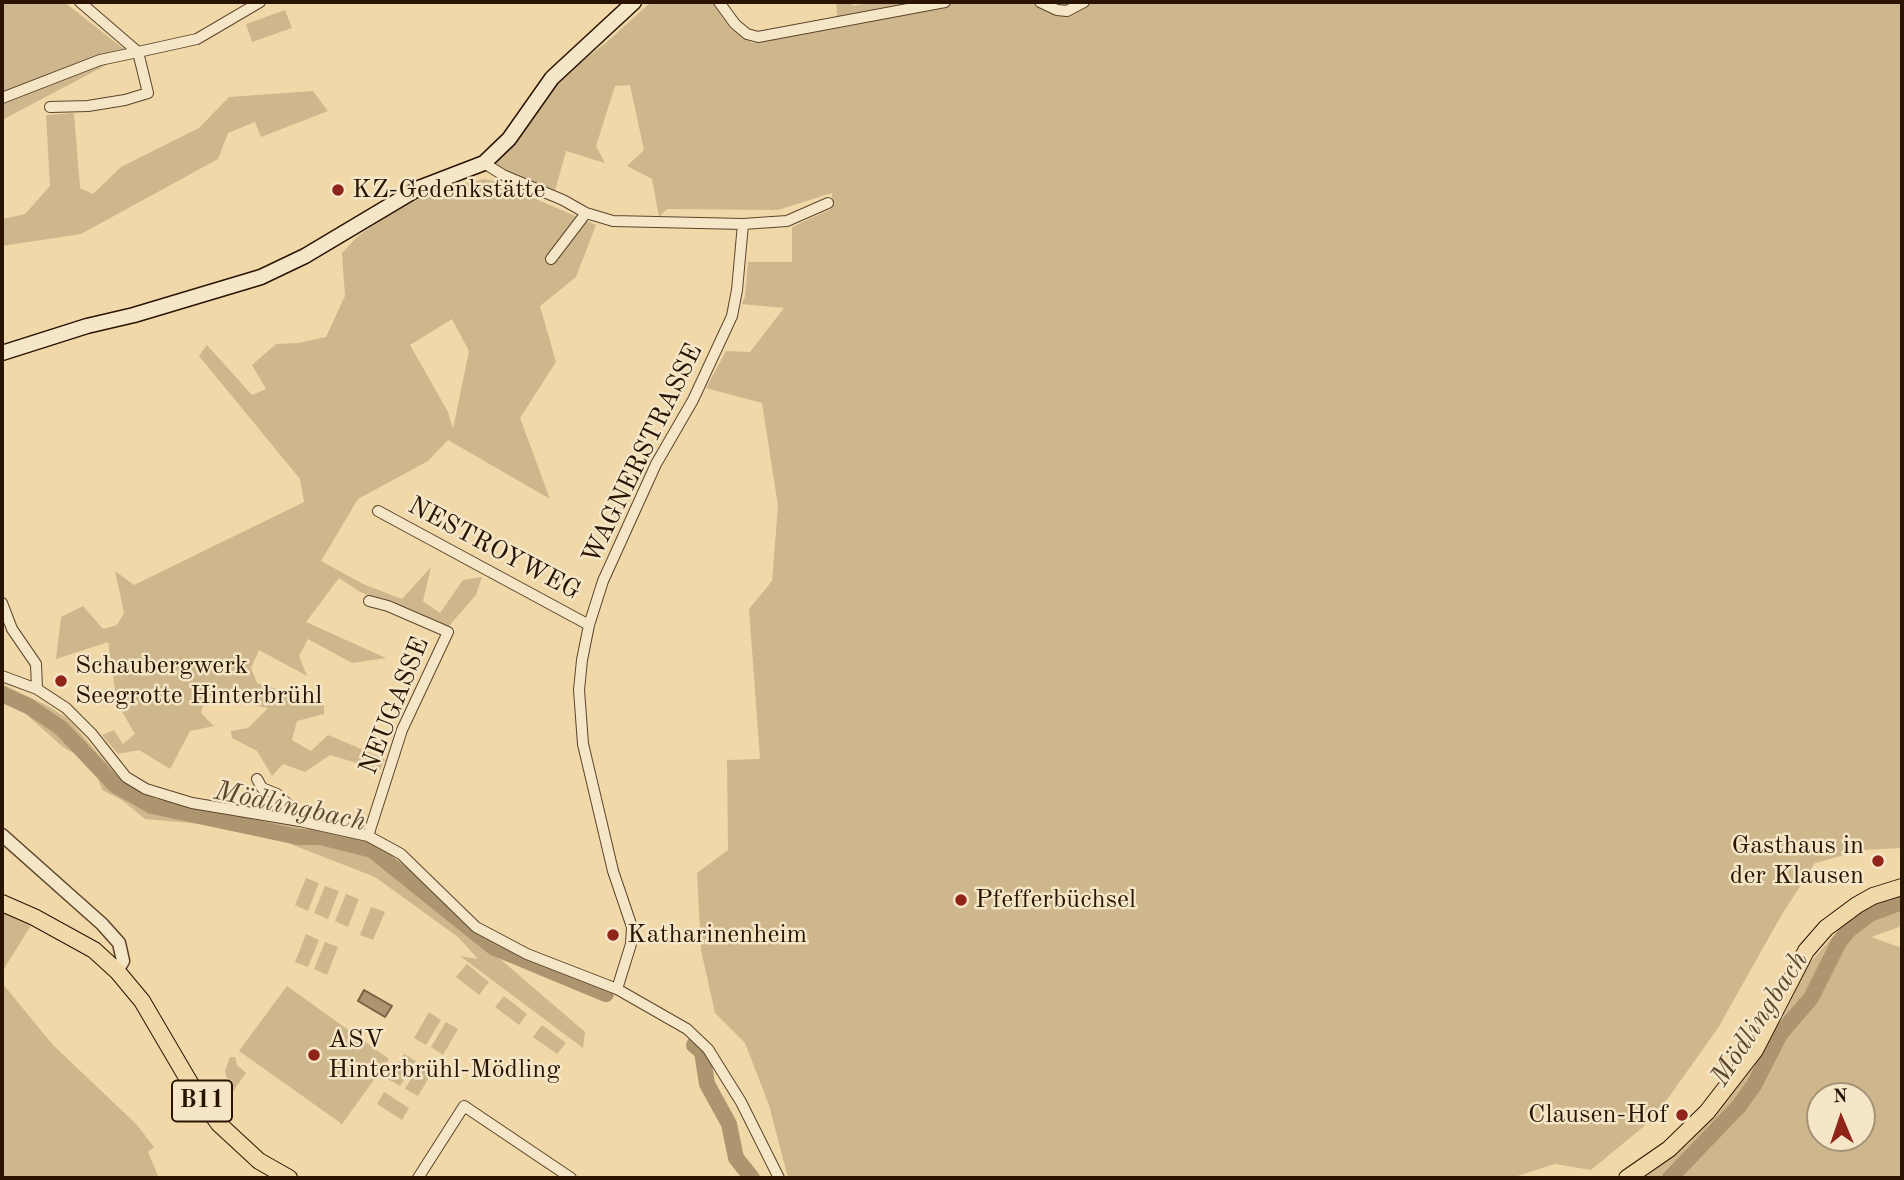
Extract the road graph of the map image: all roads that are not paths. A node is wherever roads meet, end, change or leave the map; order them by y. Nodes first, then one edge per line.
1 (80, 2) edge
2 (260, 2) edge
3 (634, 2) edge
4 (719, 2) edge
5 (946, 2) edge
6 (1040, 2) edge
7 (1084, 2) edge
8 (138, 52) junction
9 (2, 98) edge
10 (50, 107) dead end
11 (484, 163) junction
12 (828, 203) dead end
13 (586, 213) junction
14 (743, 224) junction
15 (551, 259) dead end
16 (2, 353) edge
17 (378, 511) dead end
18 (369, 601) dead end
19 (2, 603) edge
20 (589, 625) junction
21 (2, 676) edge
22 (37, 690) junction
23 (257, 779) dead end
24 (300, 821) junction
25 (2, 835) edge
26 (368, 836) junction
27 (1902, 887) edge
28 (2, 902) edge
29 (117, 971) junction
30 (617, 989) junction
31 (423, 1176) edge
32 (289, 1178) edge
33 (571, 1178) edge
34 (779, 1178) edge
35 (1627, 1178) edge

1 - 8 street
2 - 8 street
3 - 11 main road
4 - 5 street
6 - 7 street
8 - 9 street
8 - 10 street
11 - 13 street
11 - 16 main road
12 - 14 street
13 - 14 street
13 - 15 street
14 - 20 street, WAGNERSTRASSE
17 - 20 street, NESTROYWEG
18 - 26 street, NEUGASSE
19 - 22 street
20 - 30 street, WAGNERSTRASSE
21 - 22 street
22 - 24 street
23 - 24 street
24 - 26 street
25 - 29 street
26 - 30 street
27 - 35 main road
28 - 29 main road, B11
29 - 32 main road, B11
30 - 34 street
31 - 33 street

